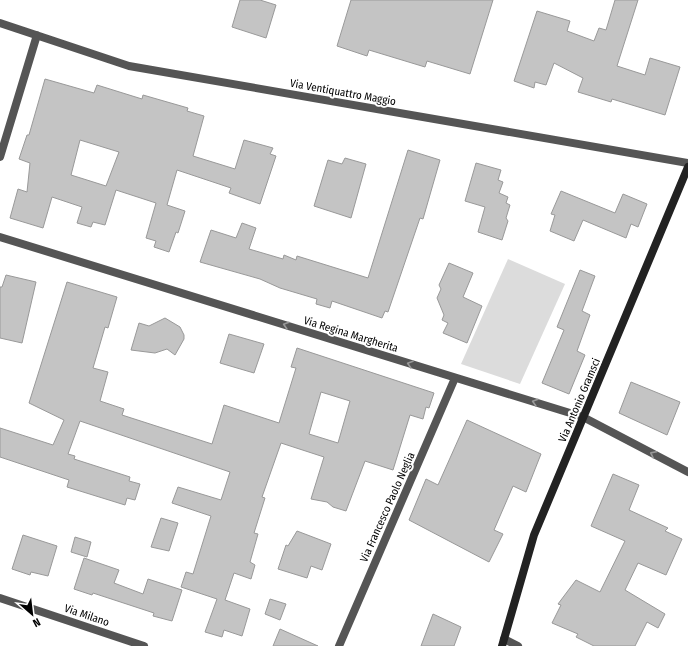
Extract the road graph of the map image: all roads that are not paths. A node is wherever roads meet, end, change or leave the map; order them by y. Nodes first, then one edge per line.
1 (0, 23) edge
2 (37, 35) junction
3 (0, 157) edge
4 (688, 163) edge
5 (688, 167) edge
6 (0, 237) edge
7 (455, 378) junction
8 (584, 417) junction
9 (688, 472) edge
10 (0, 598) edge
11 (503, 642) edge
12 (144, 646) edge
13 (338, 646) edge
14 (518, 646) edge

1 - 2 street, Via Ventiquattro Maggio
2 - 3 street
2 - 4 street, Via Ventiquattro Maggio
5 - 8 street, Via Antonio Gramsci
7 -> 6 street, Via Regina Margherita
8 -> 7 street, Via Regina Margherita
7 - 13 street, Via Francesco Paolo Neglia
9 -> 8 street, Via Regina Margherita
8 - 11 street, Via Antonio Gramsci
10 - 12 street, Via Milano
11 - 14 street

